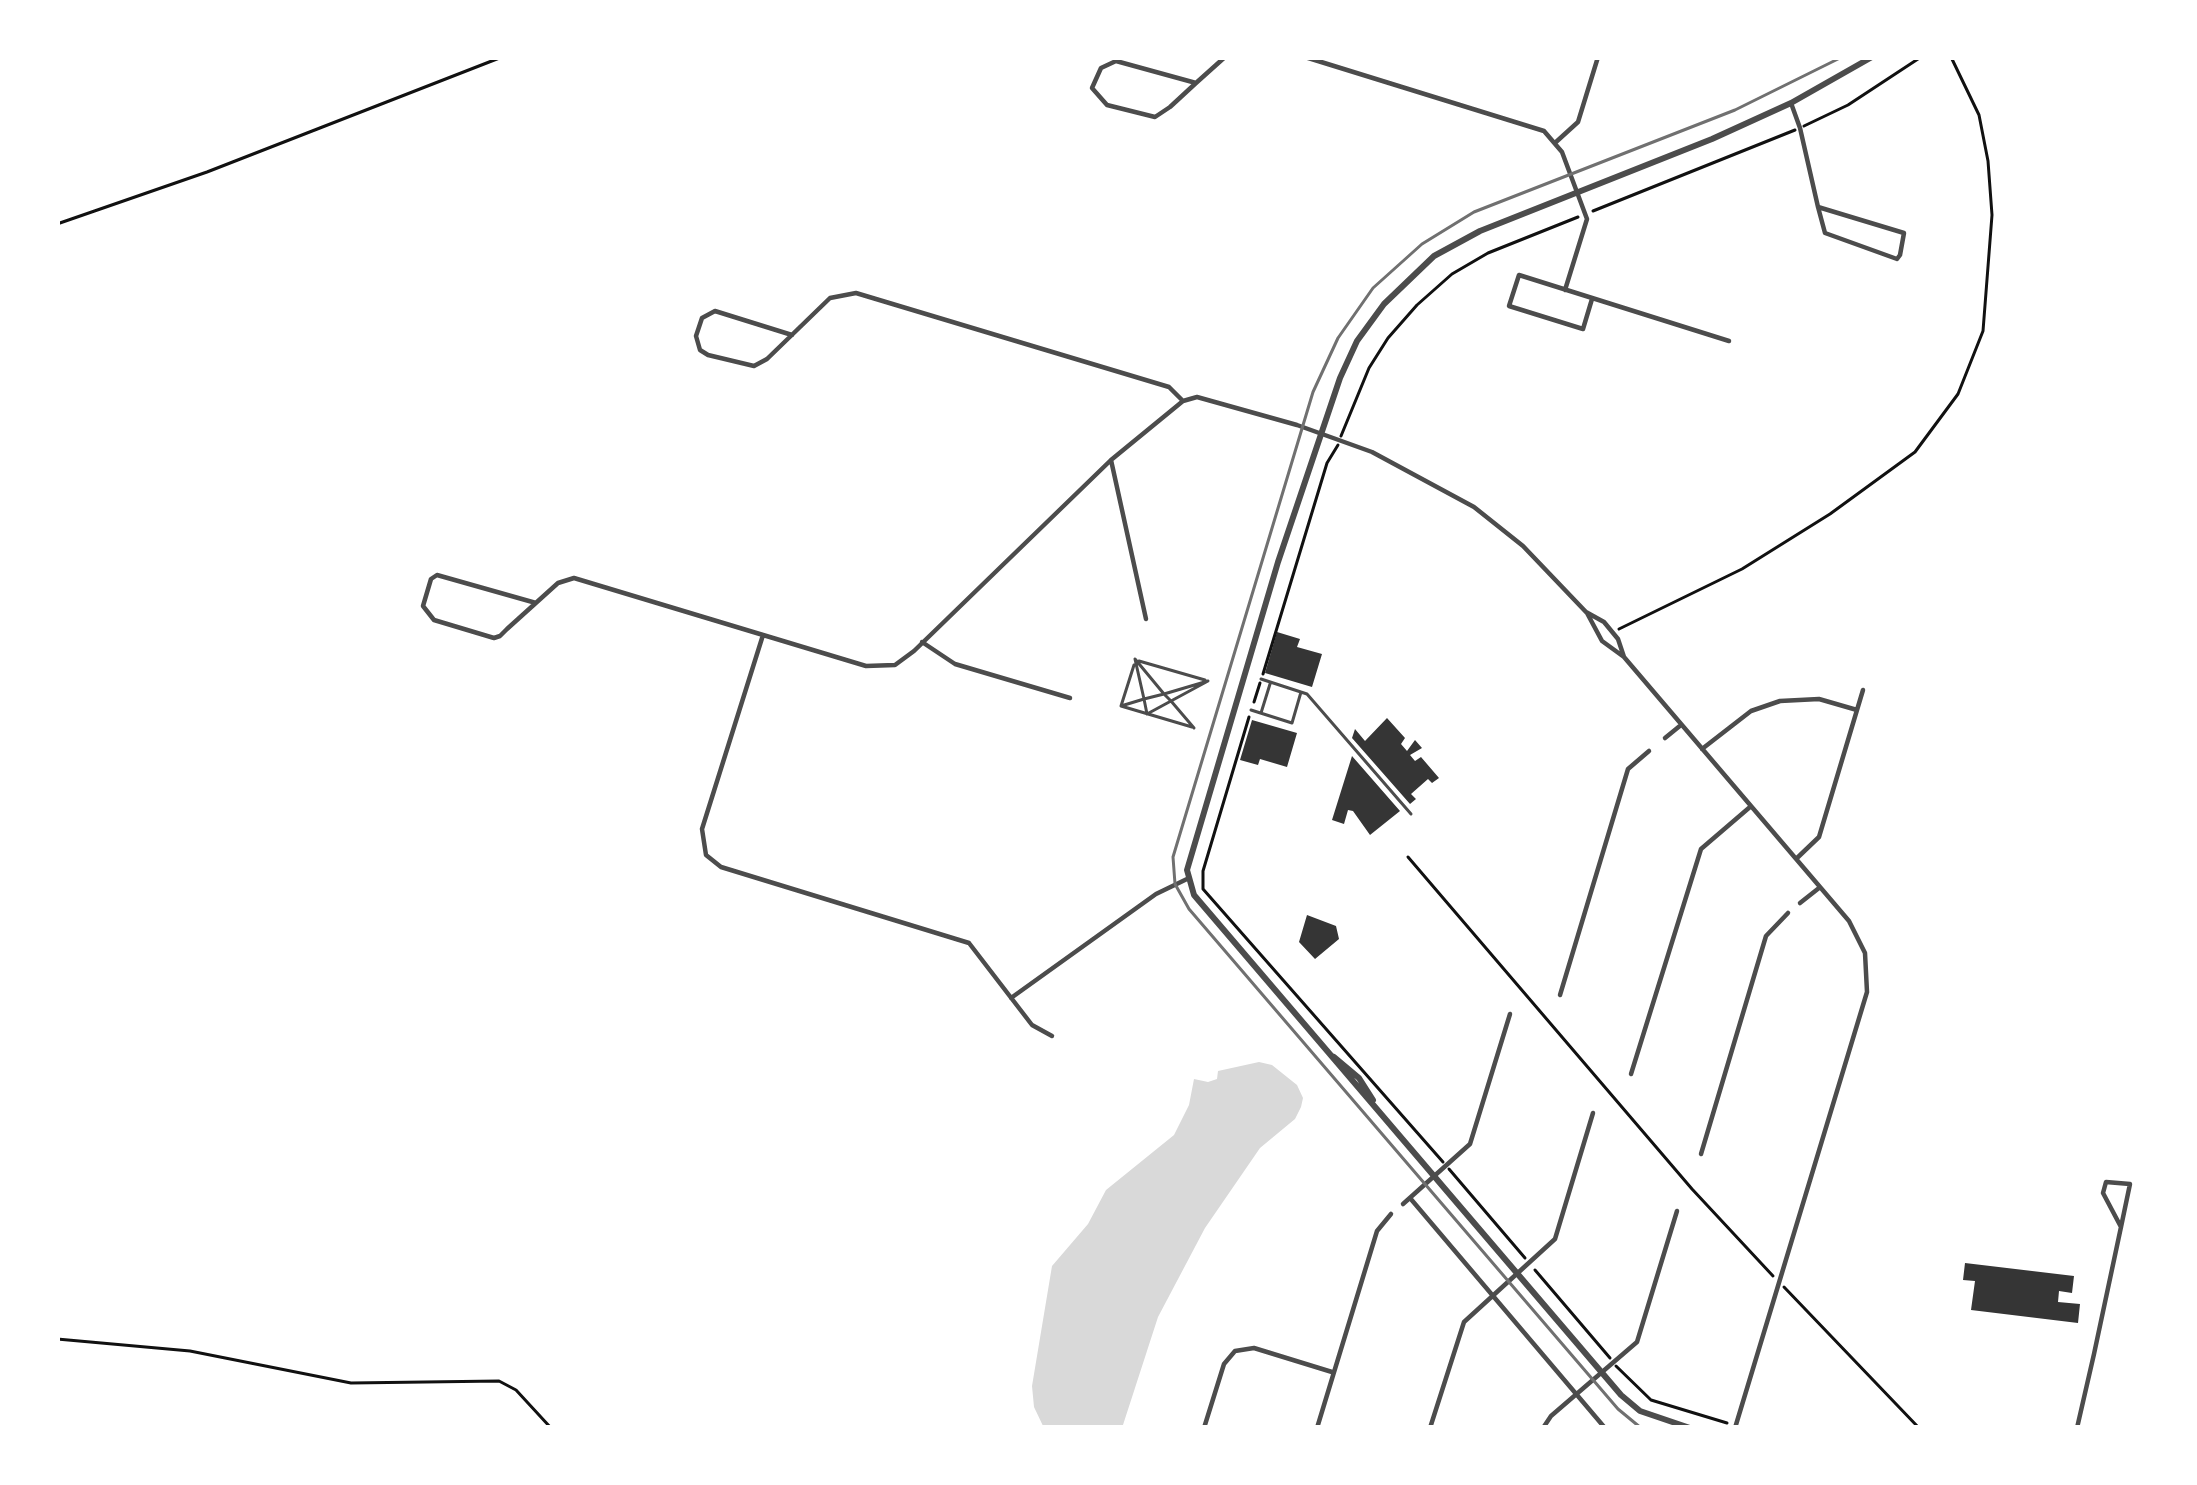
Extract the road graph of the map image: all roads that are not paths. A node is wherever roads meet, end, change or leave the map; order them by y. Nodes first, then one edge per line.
1 (1225, 57) edge
2 (1305, 57) edge
3 (1598, 57) edge
4 (1872, 57) edge
5 (1196, 83) junction
6 (1790, 103) junction
7 (1556, 142) junction
8 (1577, 191) junction
9 (1818, 207) junction
10 (1565, 290) junction
11 (1592, 298) junction
12 (792, 334) junction
13 (1729, 340) dead end
14 (1183, 401) junction
15 (1321, 434) junction
16 (1111, 460) junction
17 (536, 602) junction
18 (1586, 612) junction
19 (1146, 619) dead end
20 (763, 634) junction
21 (922, 642) junction
22 (1624, 657) junction
23 (1136, 659) junction
24 (1261, 680) road end
25 (1208, 681) junction
26 (1270, 682) junction
27 (1863, 690) dead end
28 (1164, 694) junction
29 (1302, 697) junction
30 (1070, 698) dead end
31 (1144, 700) junction
32 (1171, 701) junction
33 (1121, 706) junction
34 (1251, 710) road end
35 (1857, 710) junction
36 (1262, 713) junction
37 (1147, 714) junction
38 (1681, 725) junction
39 (1665, 738) dead end
40 (1702, 749) junction
41 (1648, 751) dead end
42 (1750, 807) junction
43 (1411, 814) dead end
44 (1795, 859) junction
45 (1187, 879) junction
46 (1819, 887) junction
47 (1800, 903) dead end
48 (1788, 913) dead end
49 (1560, 995) dead end
50 (1011, 998) junction
51 (1510, 1014) dead end
52 (1052, 1036) dead end
53 (1631, 1074) dead end
54 (1593, 1113) dead end
55 (1701, 1154) dead end
56 (1435, 1177) junction
57 (1410, 1198) junction
58 (1403, 1204) dead end
59 (1677, 1210) dead end
60 (1391, 1214) dead end
61 (2121, 1226) junction
62 (1518, 1274) junction
63 (1492, 1296) junction
64 (1334, 1372) junction
65 (1601, 1372) junction
66 (1576, 1393) junction
67 (1204, 1428) edge
68 (1317, 1428) edge
69 (1430, 1428) edge
70 (1543, 1428) edge
71 (1605, 1428) edge
72 (1690, 1428) edge
73 (1735, 1428) edge
74 (2077, 1428) edge

1 - 5 street
2 - 7 street
3 - 7 street
4 - 6 street
5 - 5 street
6 - 8 street
6 - 9 street
7 - 8 street
8 - 10 street
8 - 15 street
9 - 9 street
10 - 11 street
10 - 11 street
11 - 13 street
12 - 12 street
12 - 14 street
14 - 15 street
14 - 16 street
15 - 18 street
15 - 45 street
16 - 19 street
16 - 21 street
17 - 17 street
17 - 20 street
18 - 22 street
18 - 22 street
20 - 21 street
20 - 50 street
21 - 30 street
22 - 38 street
23 - 25 street
23 - 28 street
23 - 31 street
23 - 33 street
24 - 26 street
25 - 28 street
25 - 32 street
26 - 29 street
26 - 36 street
27 - 35 street
28 - 31 street
28 - 32 street
29 - 36 street
29 - 43 street
31 - 33 street
31 - 37 street
32 - 37 street
32 - 37 street
33 - 37 street
34 - 36 street
35 - 40 street
35 - 44 street
38 - 39 street
38 - 40 street
40 - 42 street
41 - 49 street
42 - 44 street
42 - 53 street
44 - 46 street
45 - 50 street
45 - 56 street
46 - 47 street
46 - 73 street
48 - 55 street
50 - 52 street
51 - 56 street
54 - 62 street
56 - 57 street
56 - 62 street
57 - 58 street
57 - 63 street
59 - 65 street
60 - 64 street
61 - 61 street
61 - 74 street
62 - 63 street
62 - 65 street
63 - 66 street
63 - 69 street
64 - 67 street
64 - 68 street
65 - 66 street
65 - 72 street
66 - 70 street
66 - 71 street

